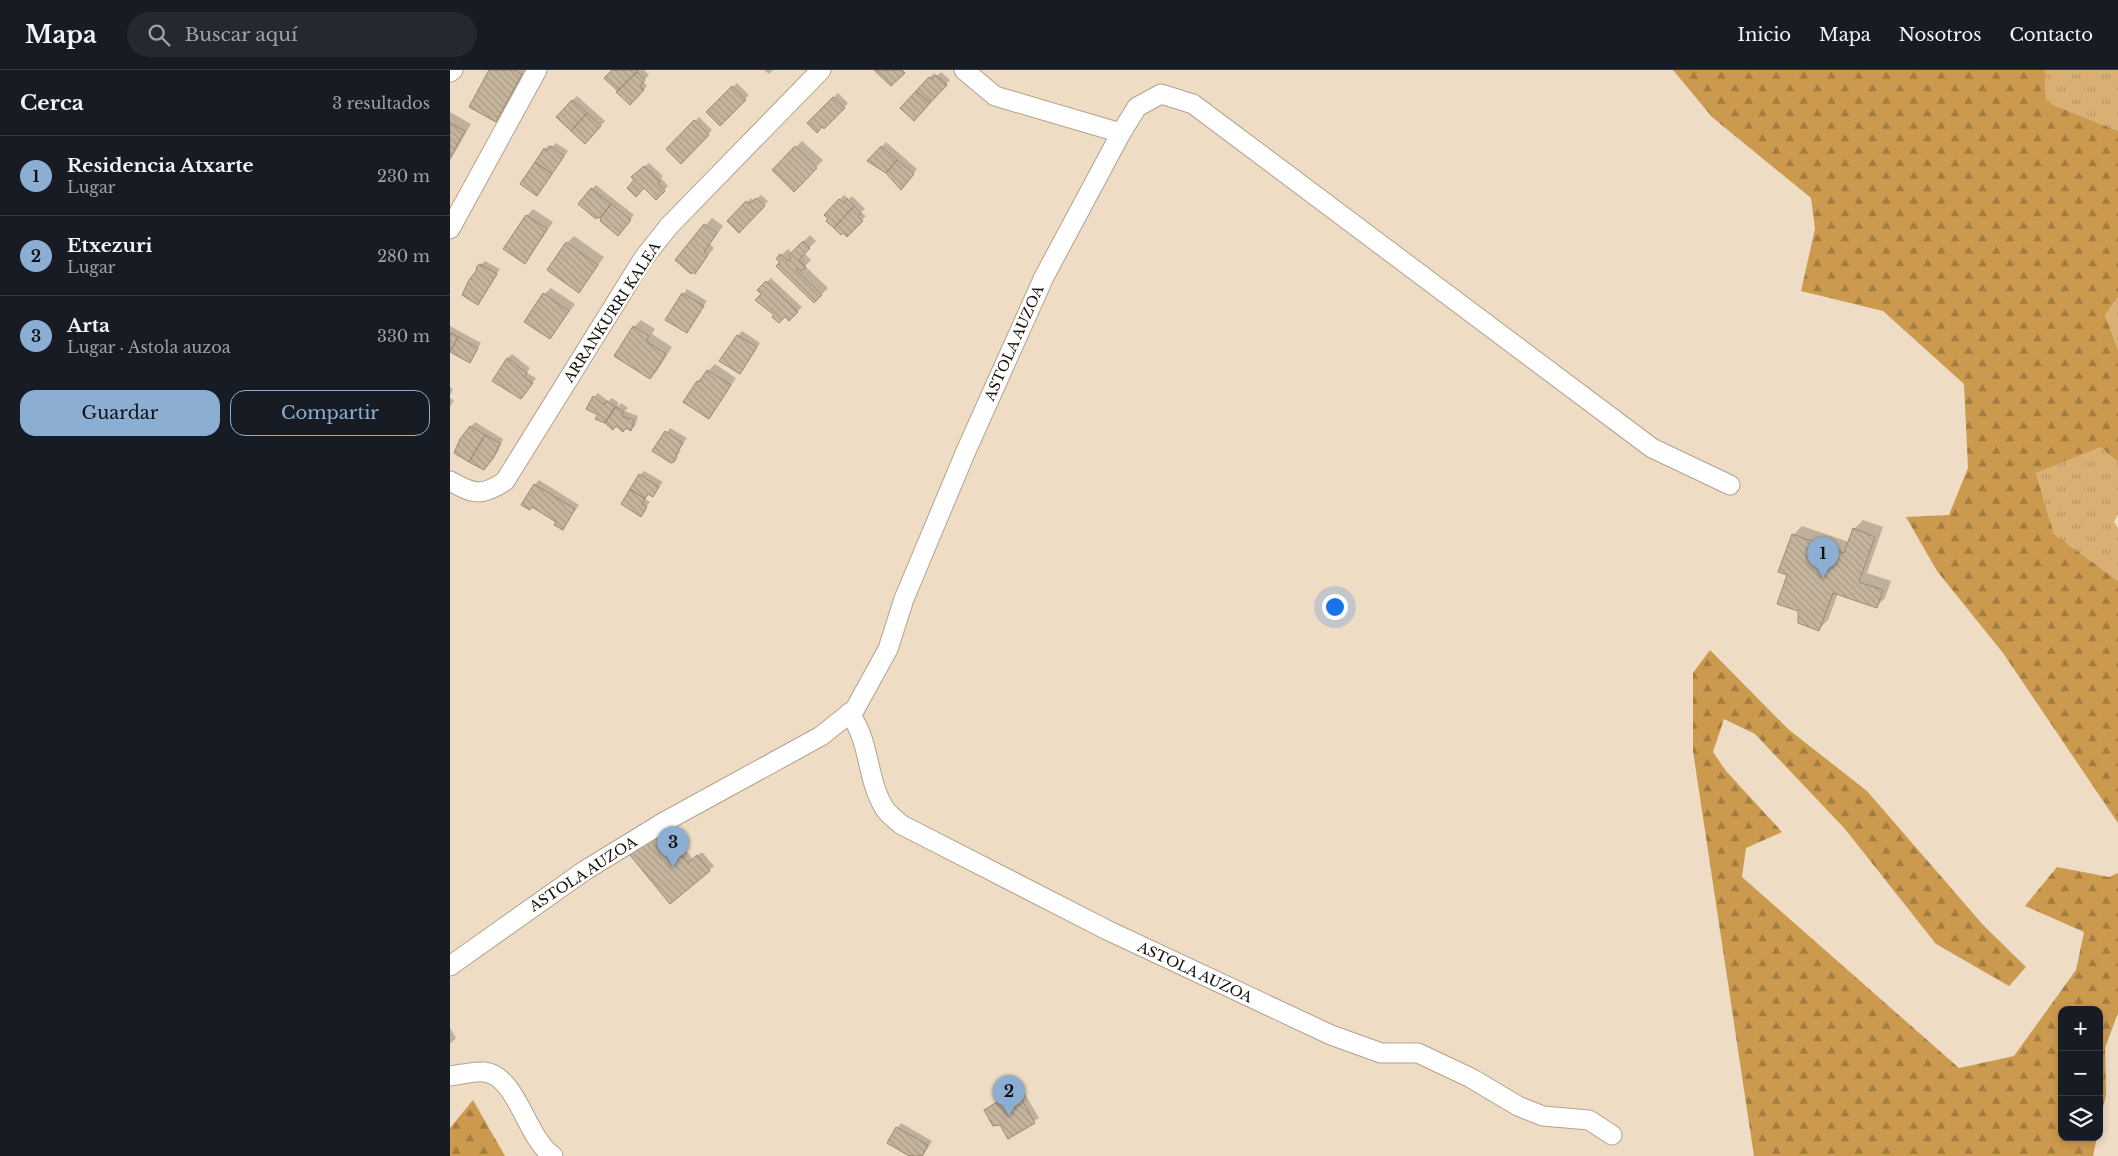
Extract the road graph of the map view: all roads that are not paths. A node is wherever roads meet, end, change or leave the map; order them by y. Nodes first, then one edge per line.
1 (537, 70) edge
2 (821, 70) edge
3 (964, 70) edge
4 (1121, 133) junction
5 (450, 228) edge
6 (450, 481) edge
7 (1730, 485) dead end
8 (850, 713) junction
9 (450, 966) edge
10 (450, 1076) edge
11 (1612, 1135) dead end
12 (550, 1155) edge

1 - 5 street
2 - 6 street, ARRANKURRI KALEA
3 - 4 street
4 - 7 street, ASTOLA AUZOA
4 - 8 street, ASTOLA AUZOA
8 - 9 street, ASTOLA AUZOA
8 - 11 street, ASTOLA AUZOA
10 - 12 street

